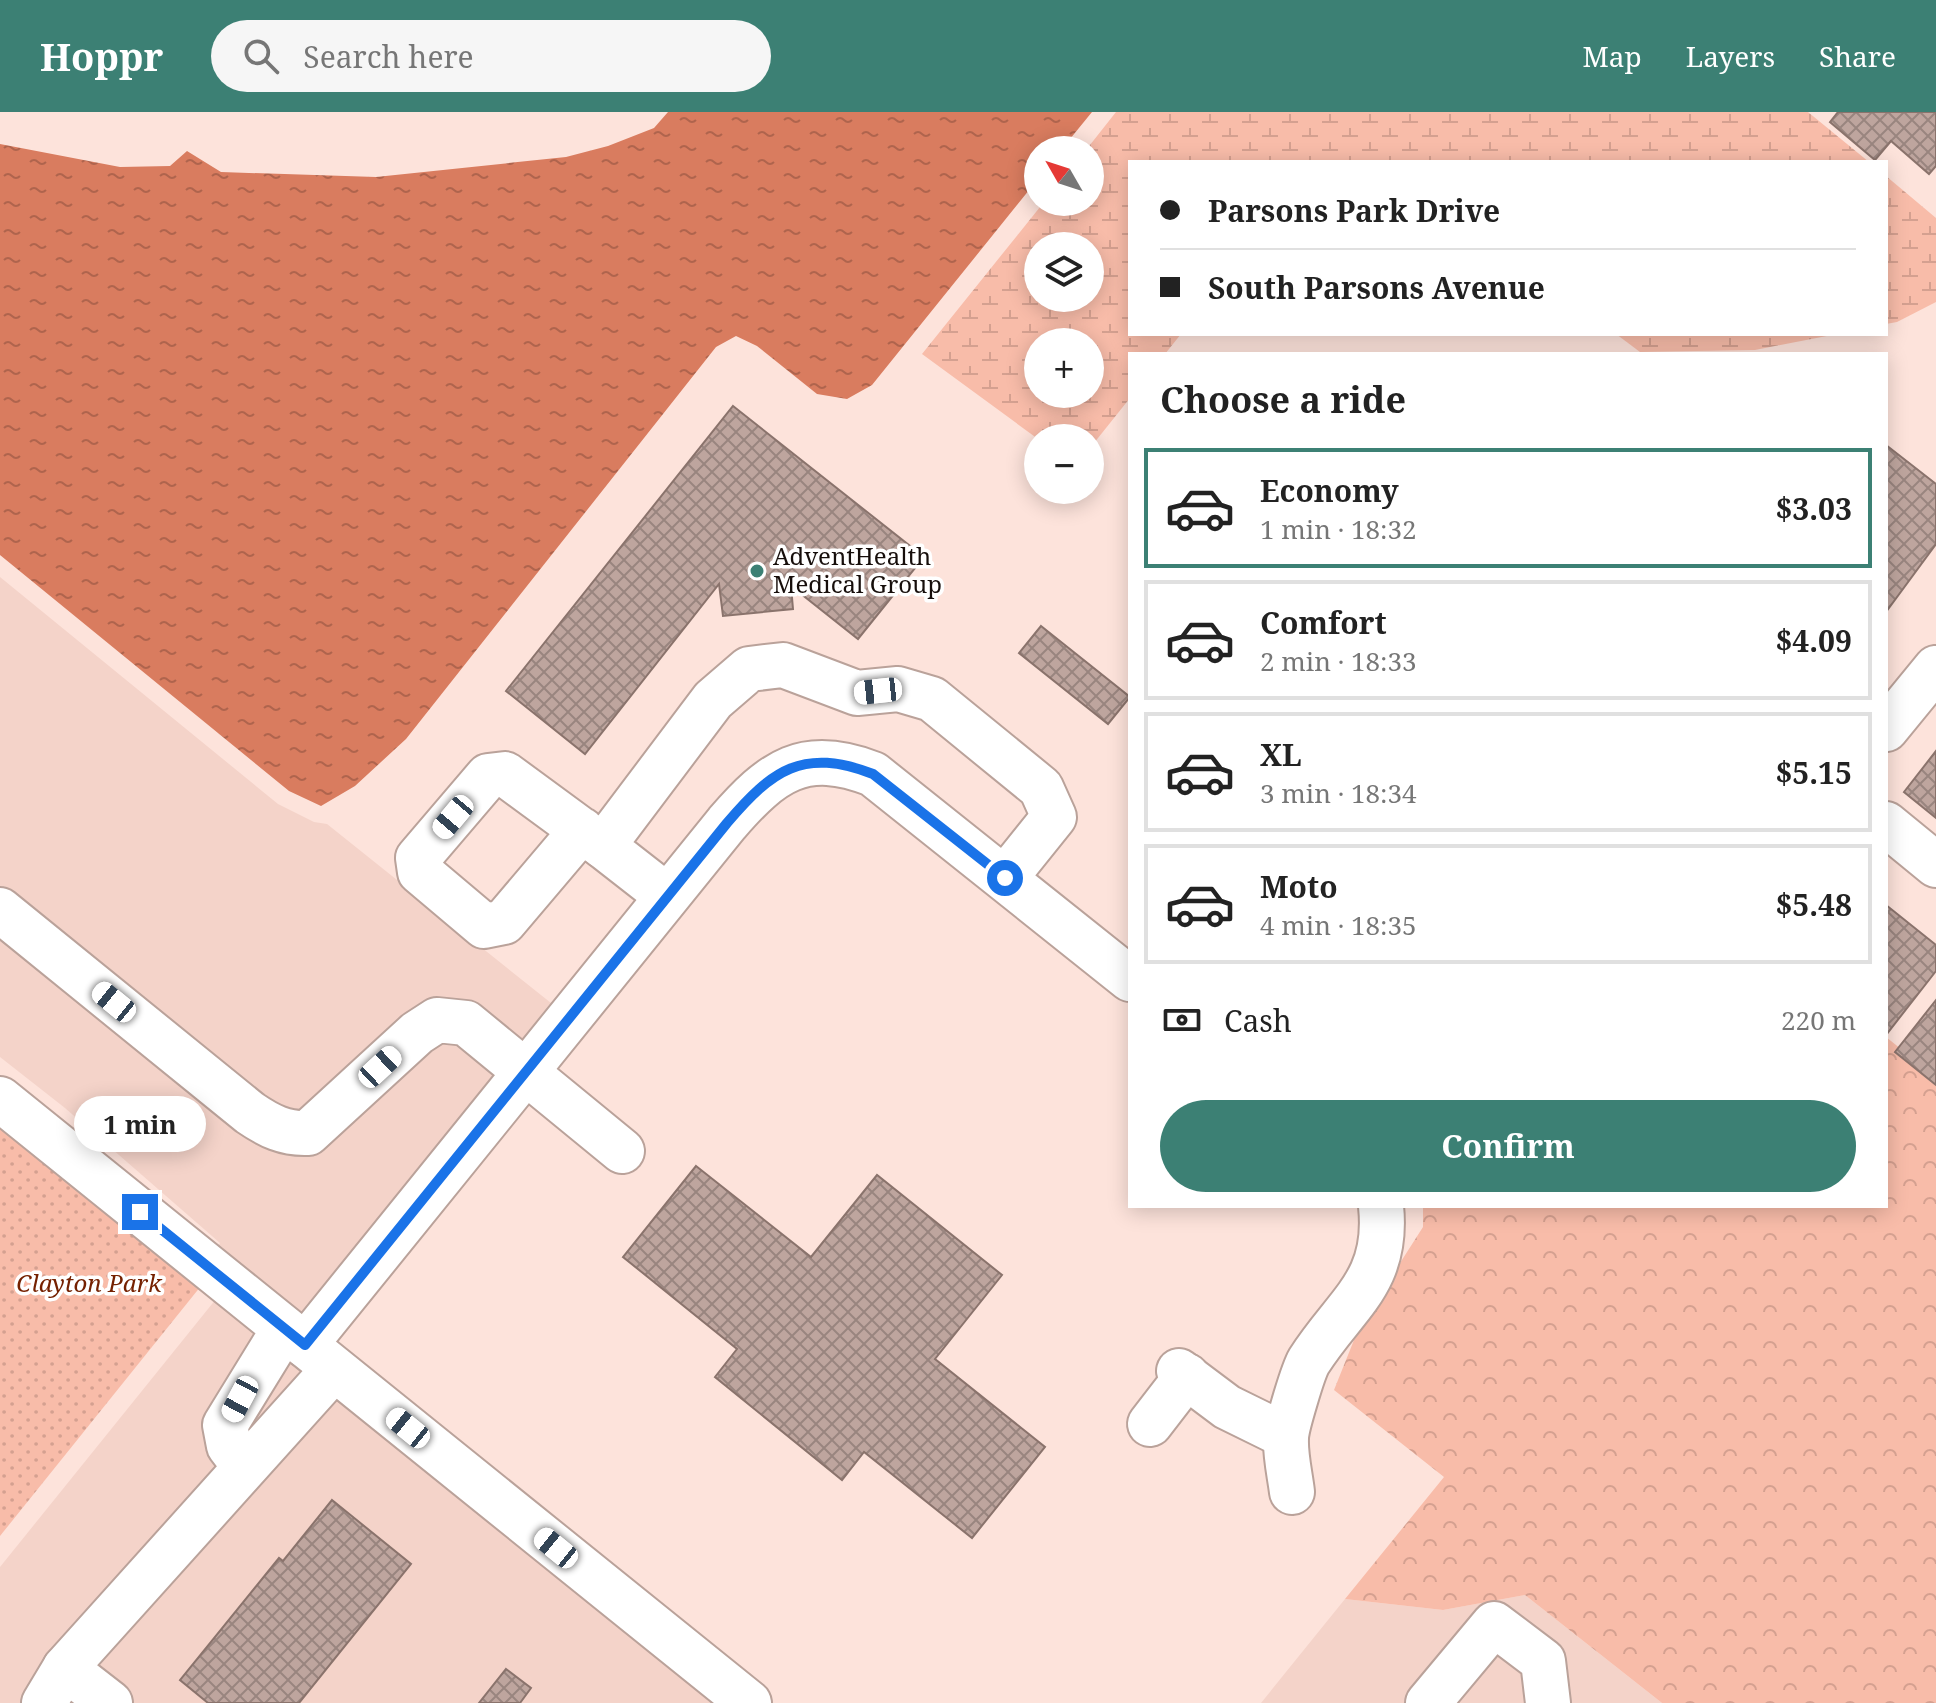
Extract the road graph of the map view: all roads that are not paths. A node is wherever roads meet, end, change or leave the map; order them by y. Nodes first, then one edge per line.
1 (1936, 668) edge
2 (1888, 727) edge
3 (1888, 826) edge
4 (1936, 865) edge
5 (1005, 878) junction
6 (667, 896) junction
7 (0, 910) edge
8 (1128, 977) edge
9 (526, 1072) junction
10 (0, 1099) edge
11 (622, 1151) dead end
12 (1381, 1208) edge
13 (308, 1348) junction
14 (1150, 1424) dead end
15 (1286, 1436) junction
16 (245, 1467) junction
17 (1292, 1492) dead end
18 (55, 1685) edge
19 (735, 1699) edge
20 (110, 1703) edge
21 (1428, 1703) edge
22 (1548, 1703) edge

1 - 2 street
3 - 4 street
5 - 6 street
5 - 6 street
5 - 8 street
6 - 9 street
7 - 9 street
9 - 11 street
9 - 13 street
10 - 13 street
12 - 15 street
13 - 16 street
13 - 16 street
13 - 19 street
14 - 15 street
15 - 17 street
16 - 18 street
18 - 20 street
21 - 22 street

